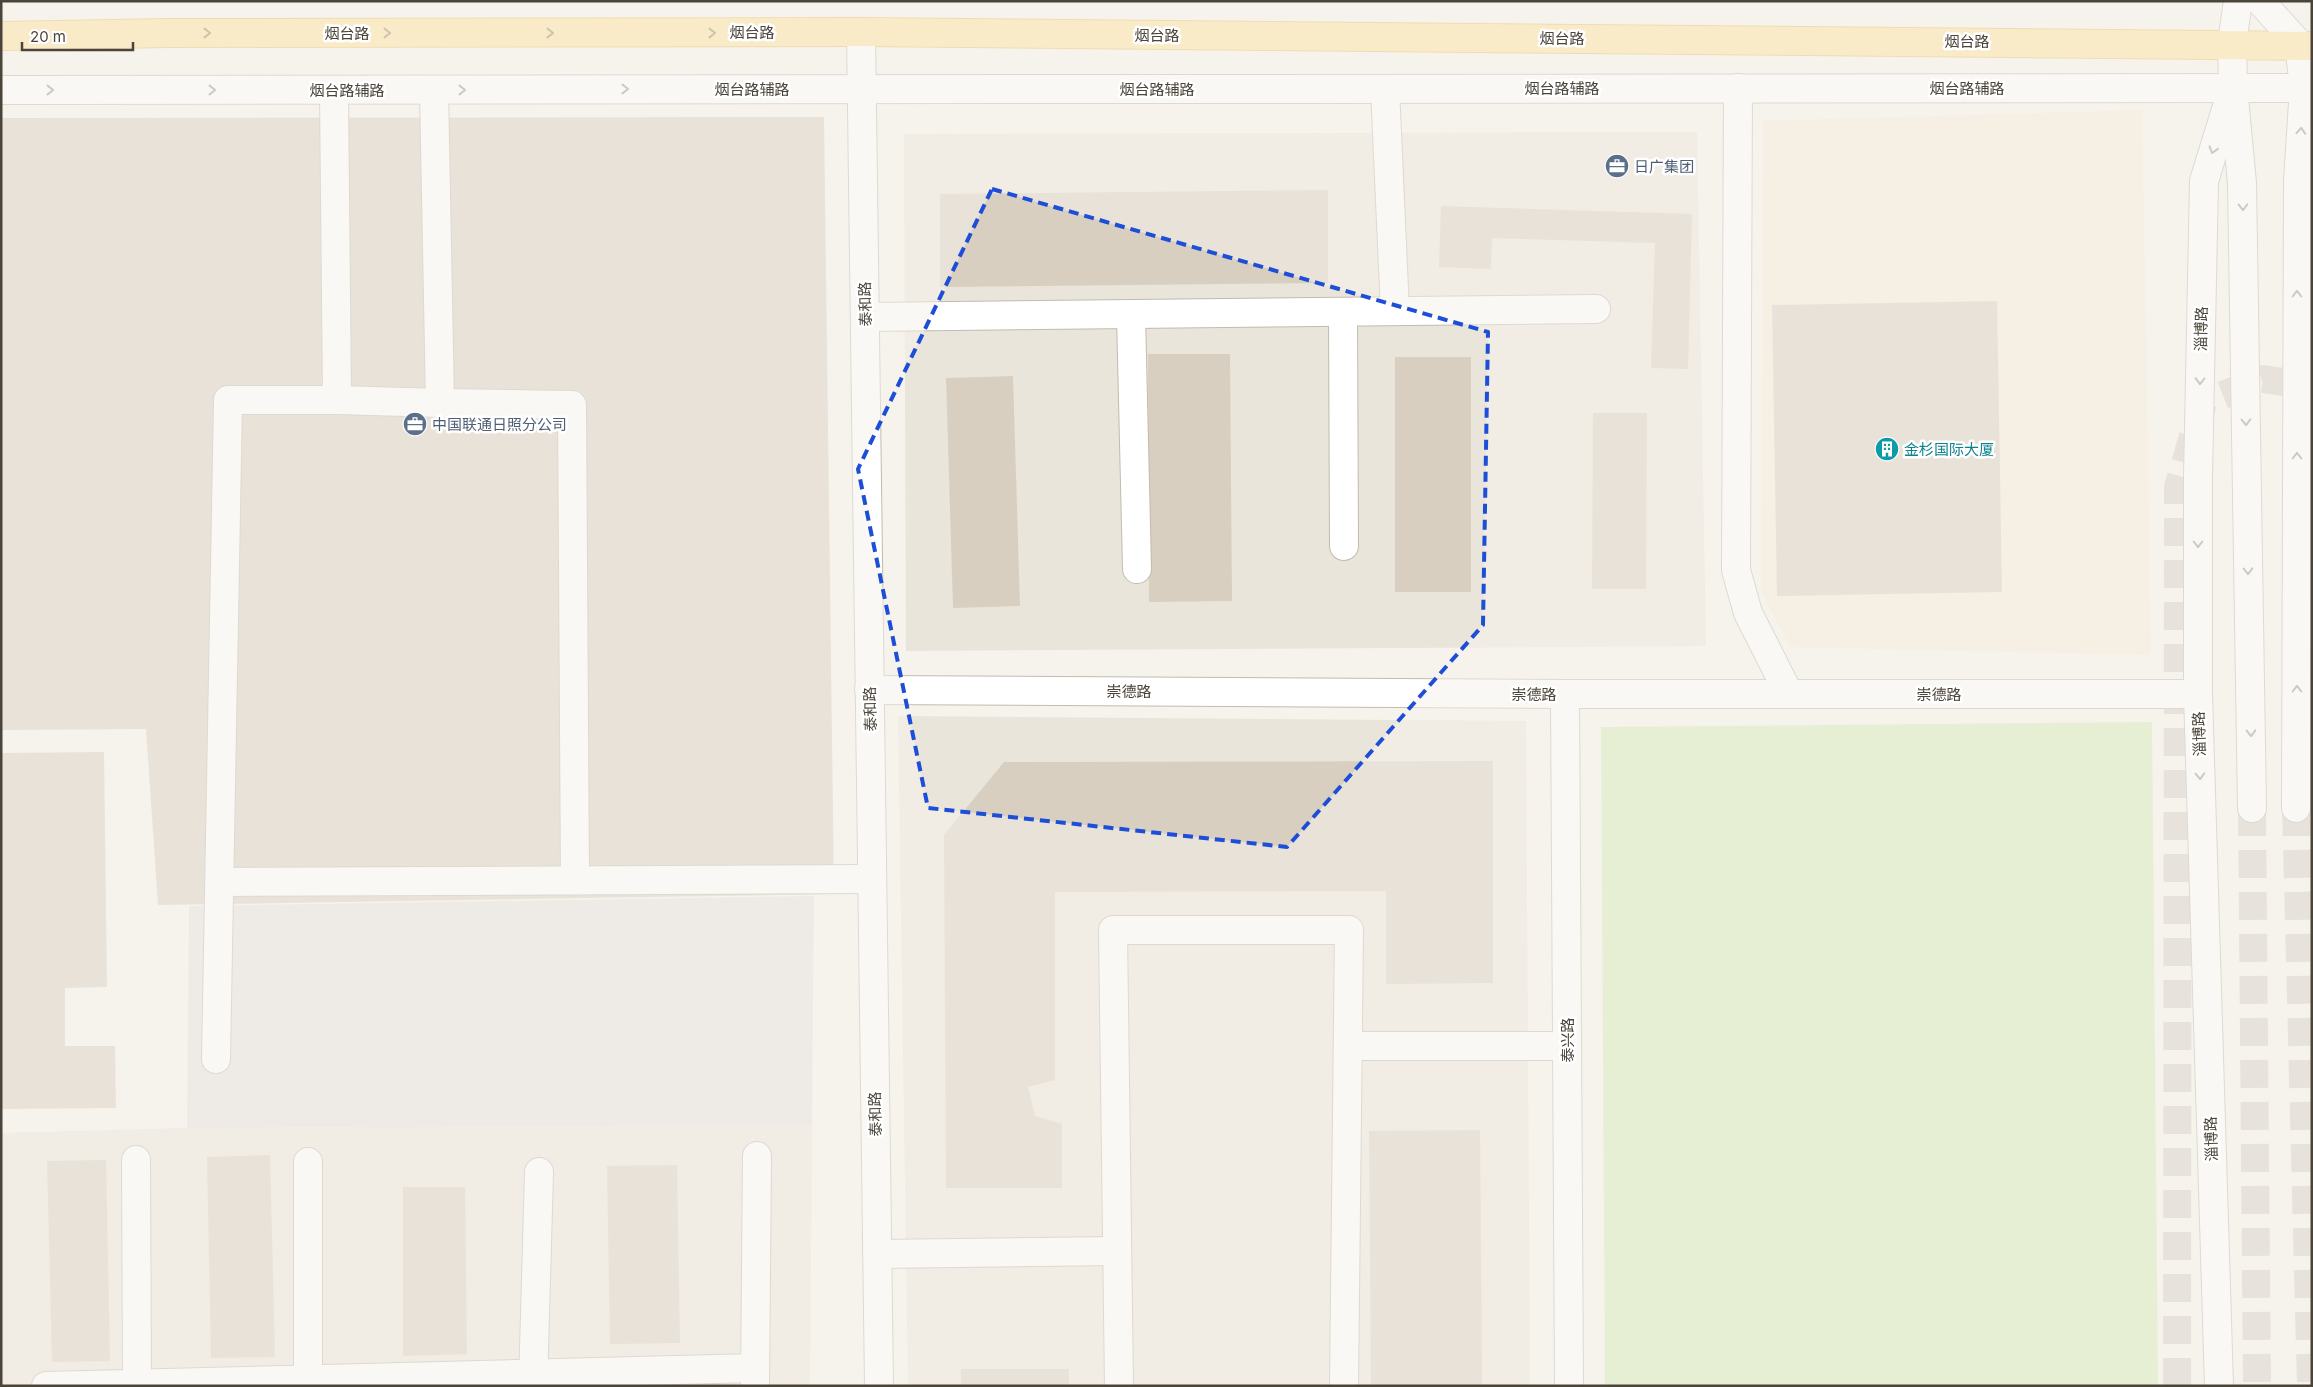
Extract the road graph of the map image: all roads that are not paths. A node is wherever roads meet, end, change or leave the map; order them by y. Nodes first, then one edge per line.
1 (2238, 1) edge
2 (2260, 1) edge
3 (861, 32) junction
4 (1, 36) edge
5 (2232, 44) junction
6 (2306, 45) edge
7 (2233, 87) junction
8 (1738, 88) junction
9 (862, 89) junction
10 (1385, 89) junction
11 (1, 90) edge
12 (334, 90) junction
13 (434, 90) junction
14 (2309, 92) edge
15 (1596, 309) dead end
16 (1343, 312) junction
17 (1395, 312) junction
18 (1131, 314) junction
19 (865, 317) junction
20 (337, 400) junction
21 (440, 403) junction
22 (1344, 546) dead end
23 (1137, 569) dead end
24 (870, 690) junction
25 (1565, 694) junction
26 (1789, 694) junction
27 (2198, 694) junction
28 (2252, 808) tunnel mouth
29 (2296, 808) tunnel mouth
30 (872, 879) junction
31 (575, 880) junction
32 (220, 882) junction
33 (1348, 1046) junction
34 (1567, 1046) junction
35 (216, 1059) dead end
36 (757, 1156) dead end
37 (136, 1160) dead end
38 (308, 1162) dead end
39 (539, 1172) dead end
40 (1116, 1251) junction
41 (877, 1254) junction
42 (755, 1377) edge
43 (533, 1380) edge
44 (308, 1382) edge
45 (137, 1385) edge
46 (46, 1386) edge
47 (879, 1386) edge
48 (1118, 1386) edge
49 (1344, 1386) edge
50 (1569, 1386) edge
51 (2219, 1386) edge

1 - 5 street
2 - 6 street
4 -> 3 main road, 烟台路
3 - 5 main road, 烟台路
3 - 9 street, 泰和路
5 - 6 main road, 烟台路
5 - 7 street
6 - 14 street
7 - 8 street, 烟台路辅路
7 - 14 street, 烟台路辅路
7 -> 27 street, 淄博路
7 -> 28 street
8 - 10 street, 烟台路辅路
8 - 26 street
9 - 10 street, 烟台路辅路
13 -> 9 street, 烟台路辅路
9 - 19 street, 泰和路
10 - 17 street
11 -> 12 street, 烟台路辅路
12 - 13 street, 烟台路辅路
12 - 20 street
13 - 21 street
29 -> 14 street
15 - 17 street
16 - 17 street
16 - 18 street
16 - 22 street
18 - 19 street
18 - 23 street
19 - 24 street, 泰和路
20 - 21 street
20 - 32 street
21 - 31 street
24 - 25 street, 崇德路
24 - 30 street, 泰和路
25 - 26 street, 崇德路
25 - 34 street, 泰兴路
26 - 27 street, 崇德路
27 -> 51 street, 淄博路
30 - 31 street
30 - 41 street, 泰和路
31 - 32 street
32 - 35 street
33 - 34 street
33 - 40 street
33 - 49 street
34 - 50 street, 泰兴路
36 - 42 street
37 - 45 street
38 - 44 street
39 - 43 street
40 - 41 street
40 - 48 street
41 - 47 street, 泰和路
42 - 43 street
43 - 44 street
44 - 45 street
45 - 46 street

